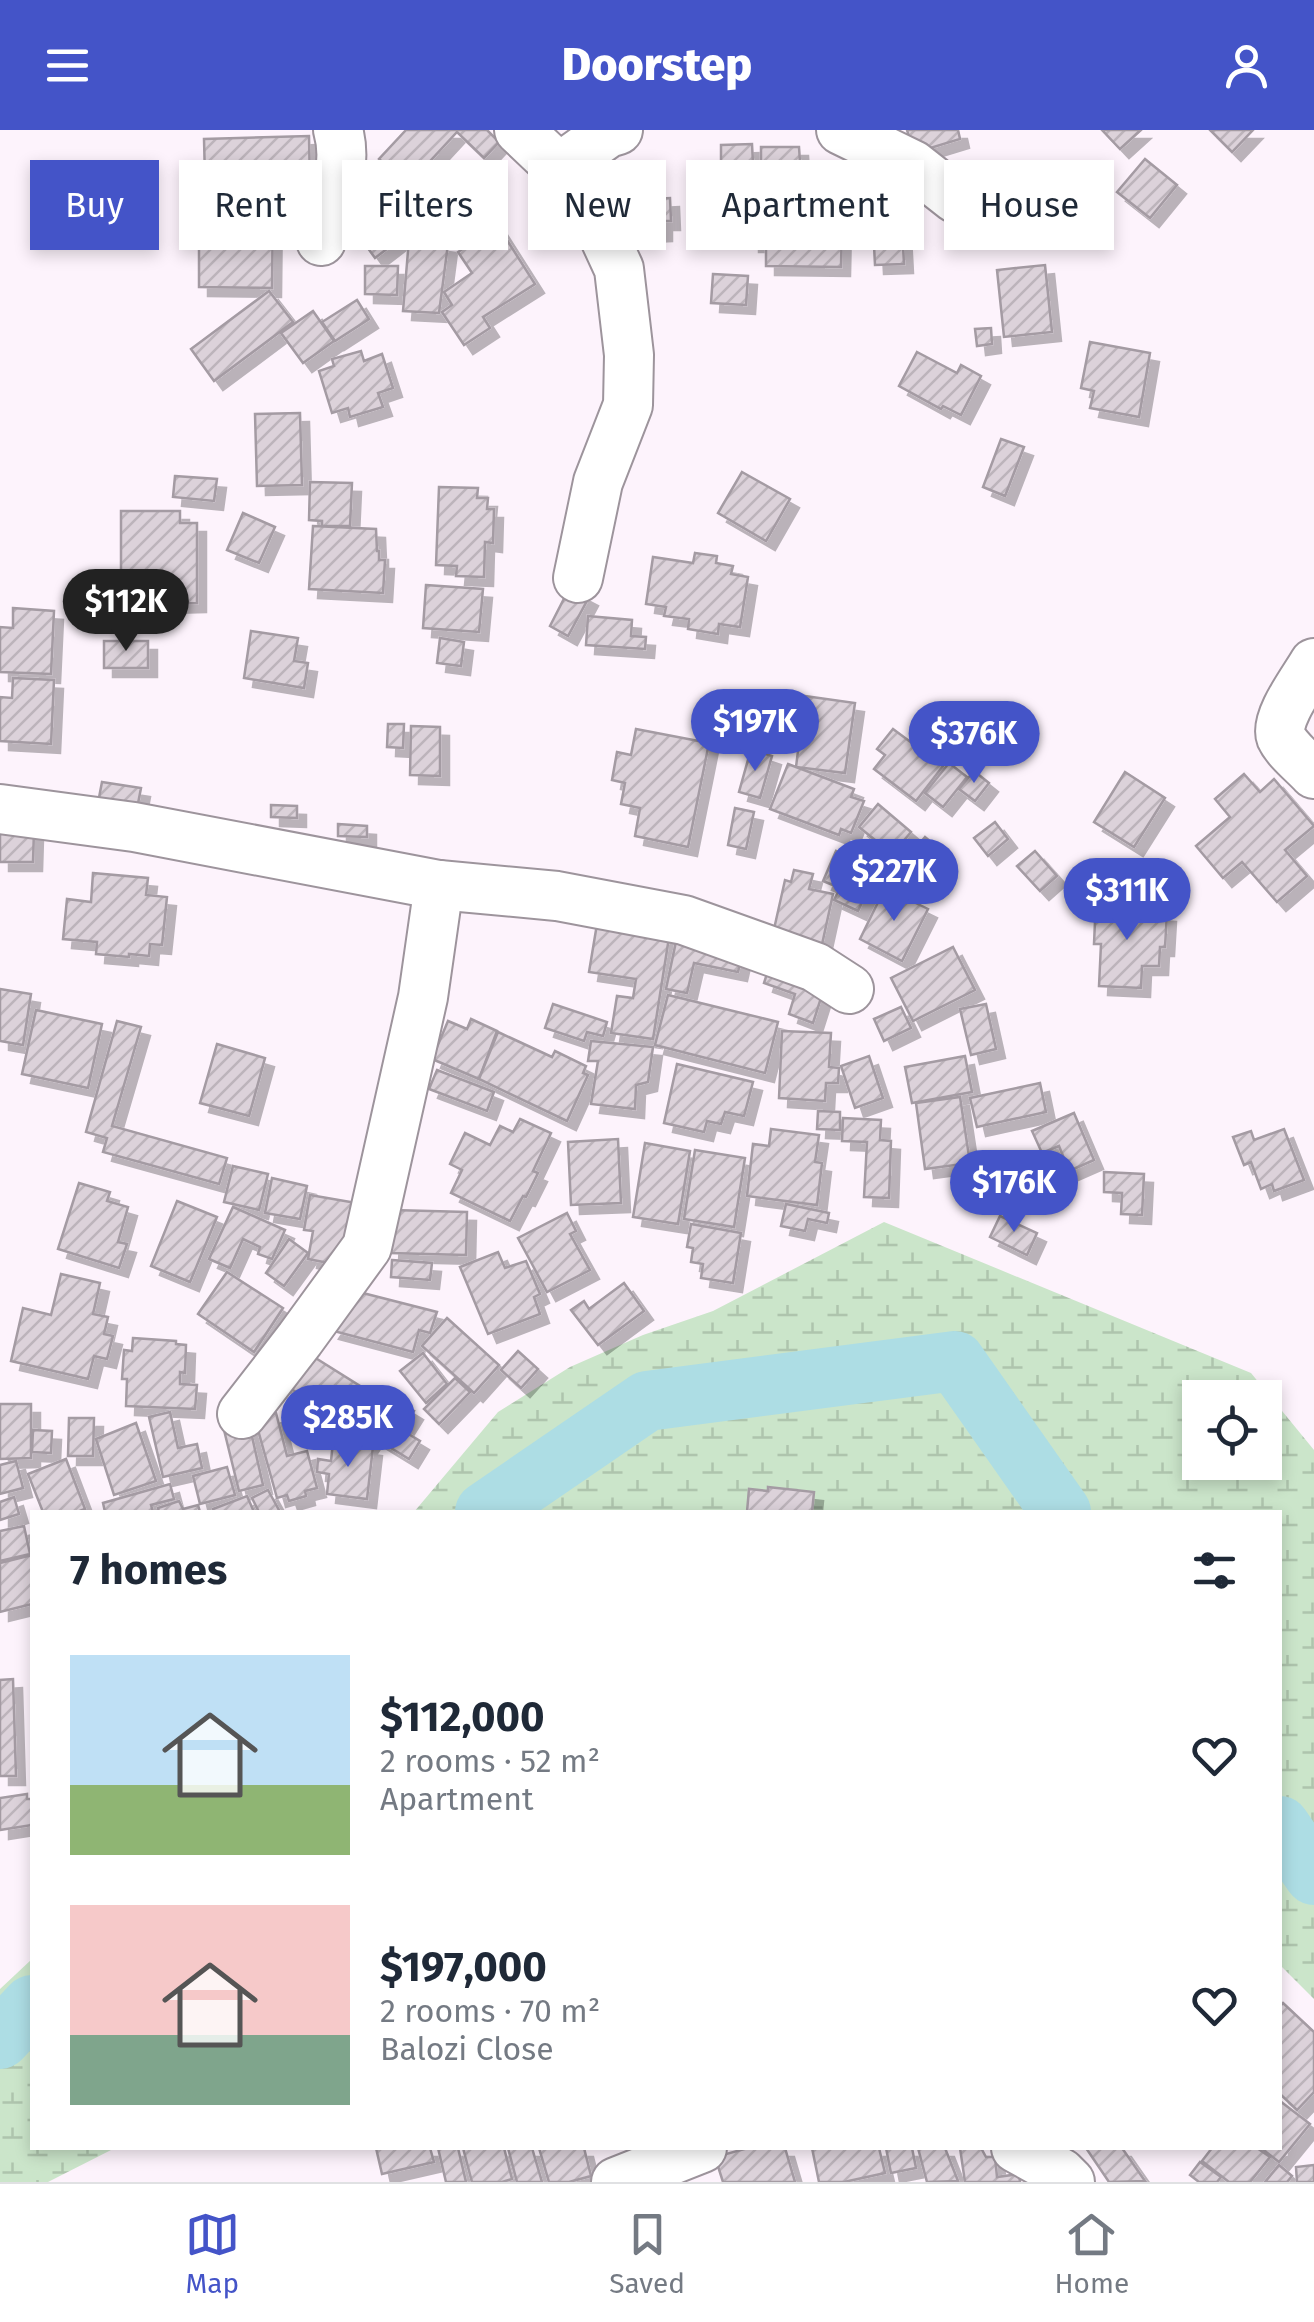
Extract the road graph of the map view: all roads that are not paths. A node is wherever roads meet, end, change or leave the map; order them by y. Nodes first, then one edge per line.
1 (338, 130) edge
2 (519, 130) edge
3 (618, 130) edge
4 (841, 130) edge
5 (551, 160) edge
6 (570, 160) edge
7 (944, 189) edge
8 (322, 238) edge
9 (610, 250) edge
10 (578, 578) dead end
11 (1314, 663) edge
12 (1314, 774) edge
13 (0, 809) edge
14 (439, 885) junction
15 (849, 990) dead end
16 (242, 1414) dead end
17 (697, 2150) edge
18 (1020, 2150) edge
19 (616, 2182) edge
20 (1070, 2182) edge

1 - 8 street
2 - 5 street
3 - 6 street
4 - 7 street
9 - 10 street
11 - 12 street
13 - 14 street
14 - 15 street
14 - 16 street
17 - 19 street
18 - 20 street

